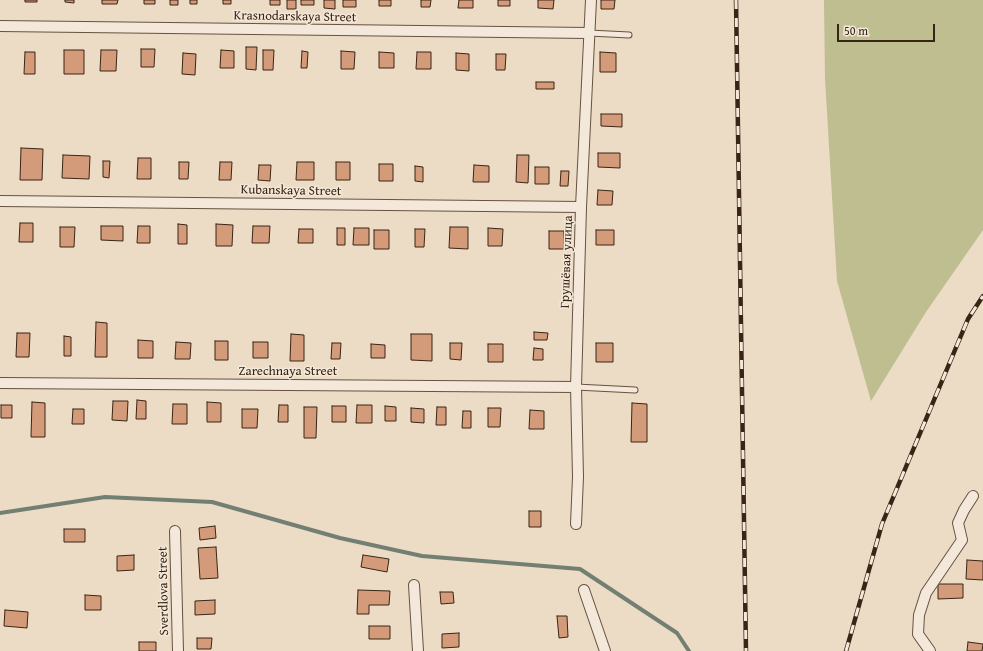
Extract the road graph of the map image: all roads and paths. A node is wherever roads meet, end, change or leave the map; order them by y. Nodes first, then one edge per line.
1 (591, 0) edge
2 (0, 26) edge
3 (589, 33) junction
4 (629, 34) dead end
5 (0, 201) edge
6 (581, 207) junction
7 (0, 383) edge
8 (576, 387) junction
9 (635, 390) dead end
10 (973, 496) dead end
11 (576, 524) dead end
12 (175, 531) dead end
13 (414, 585) dead end
14 (584, 590) dead end
15 (178, 651) edge
16 (418, 651) edge
17 (605, 651) edge
18 (930, 651) edge

1 - 3 street, Грушёвая улица
2 - 3 street, Krasnodarskaya Street
3 - 4 lane
3 - 6 street, Грушёвая улица
5 - 6 street, Kubanskaya Street
6 - 8 street, Грушёвая улица
7 - 8 street, Zarechnaya Street
8 - 9 lane
8 - 11 street, Грушёвая улица
10 - 18 street
12 - 15 street, Sverdlova Street
13 - 16 street
14 - 17 street

